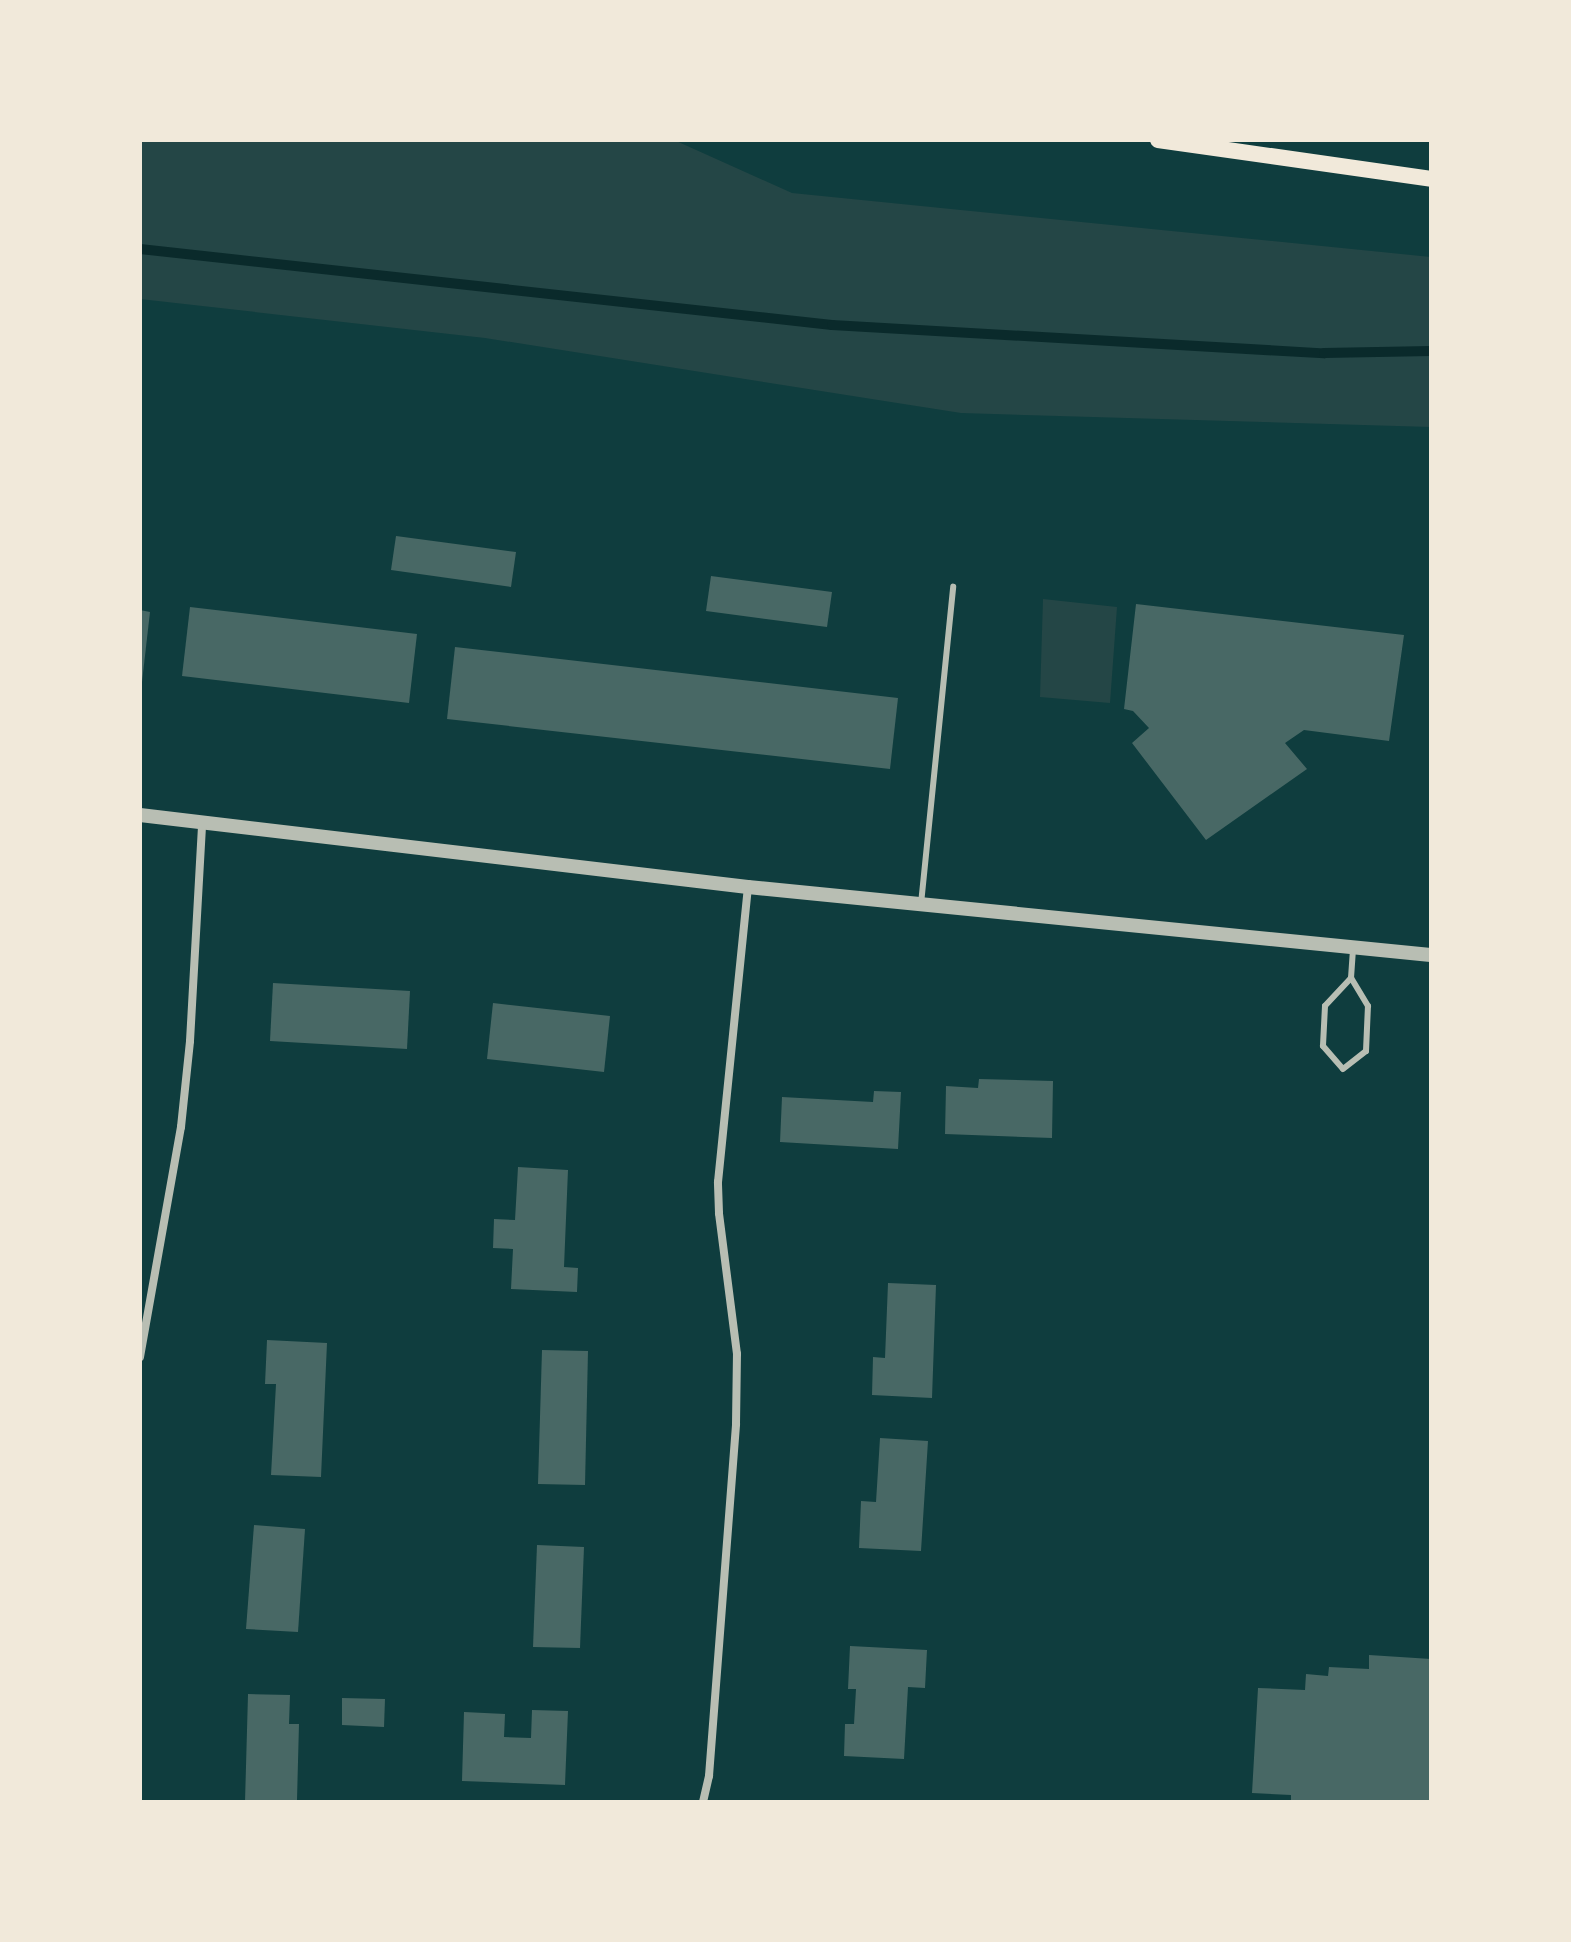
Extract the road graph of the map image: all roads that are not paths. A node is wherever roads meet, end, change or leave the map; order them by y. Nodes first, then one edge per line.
1 (1158, 140) edge
2 (1431, 179) edge
3 (953, 587) dead end
4 (140, 815) edge
5 (202, 824) junction
6 (748, 887) junction
7 (921, 904) junction
8 (1353, 948) junction
9 (1431, 955) edge
10 (1351, 978) junction
11 (140, 1357) edge
12 (703, 1802) edge

1 - 2 main road
3 - 7 lane
4 - 5 street
5 - 6 street
5 - 11 street
6 - 7 street
6 - 12 street
7 - 8 street
8 - 9 street
8 - 10 lane
10 - 10 lane

